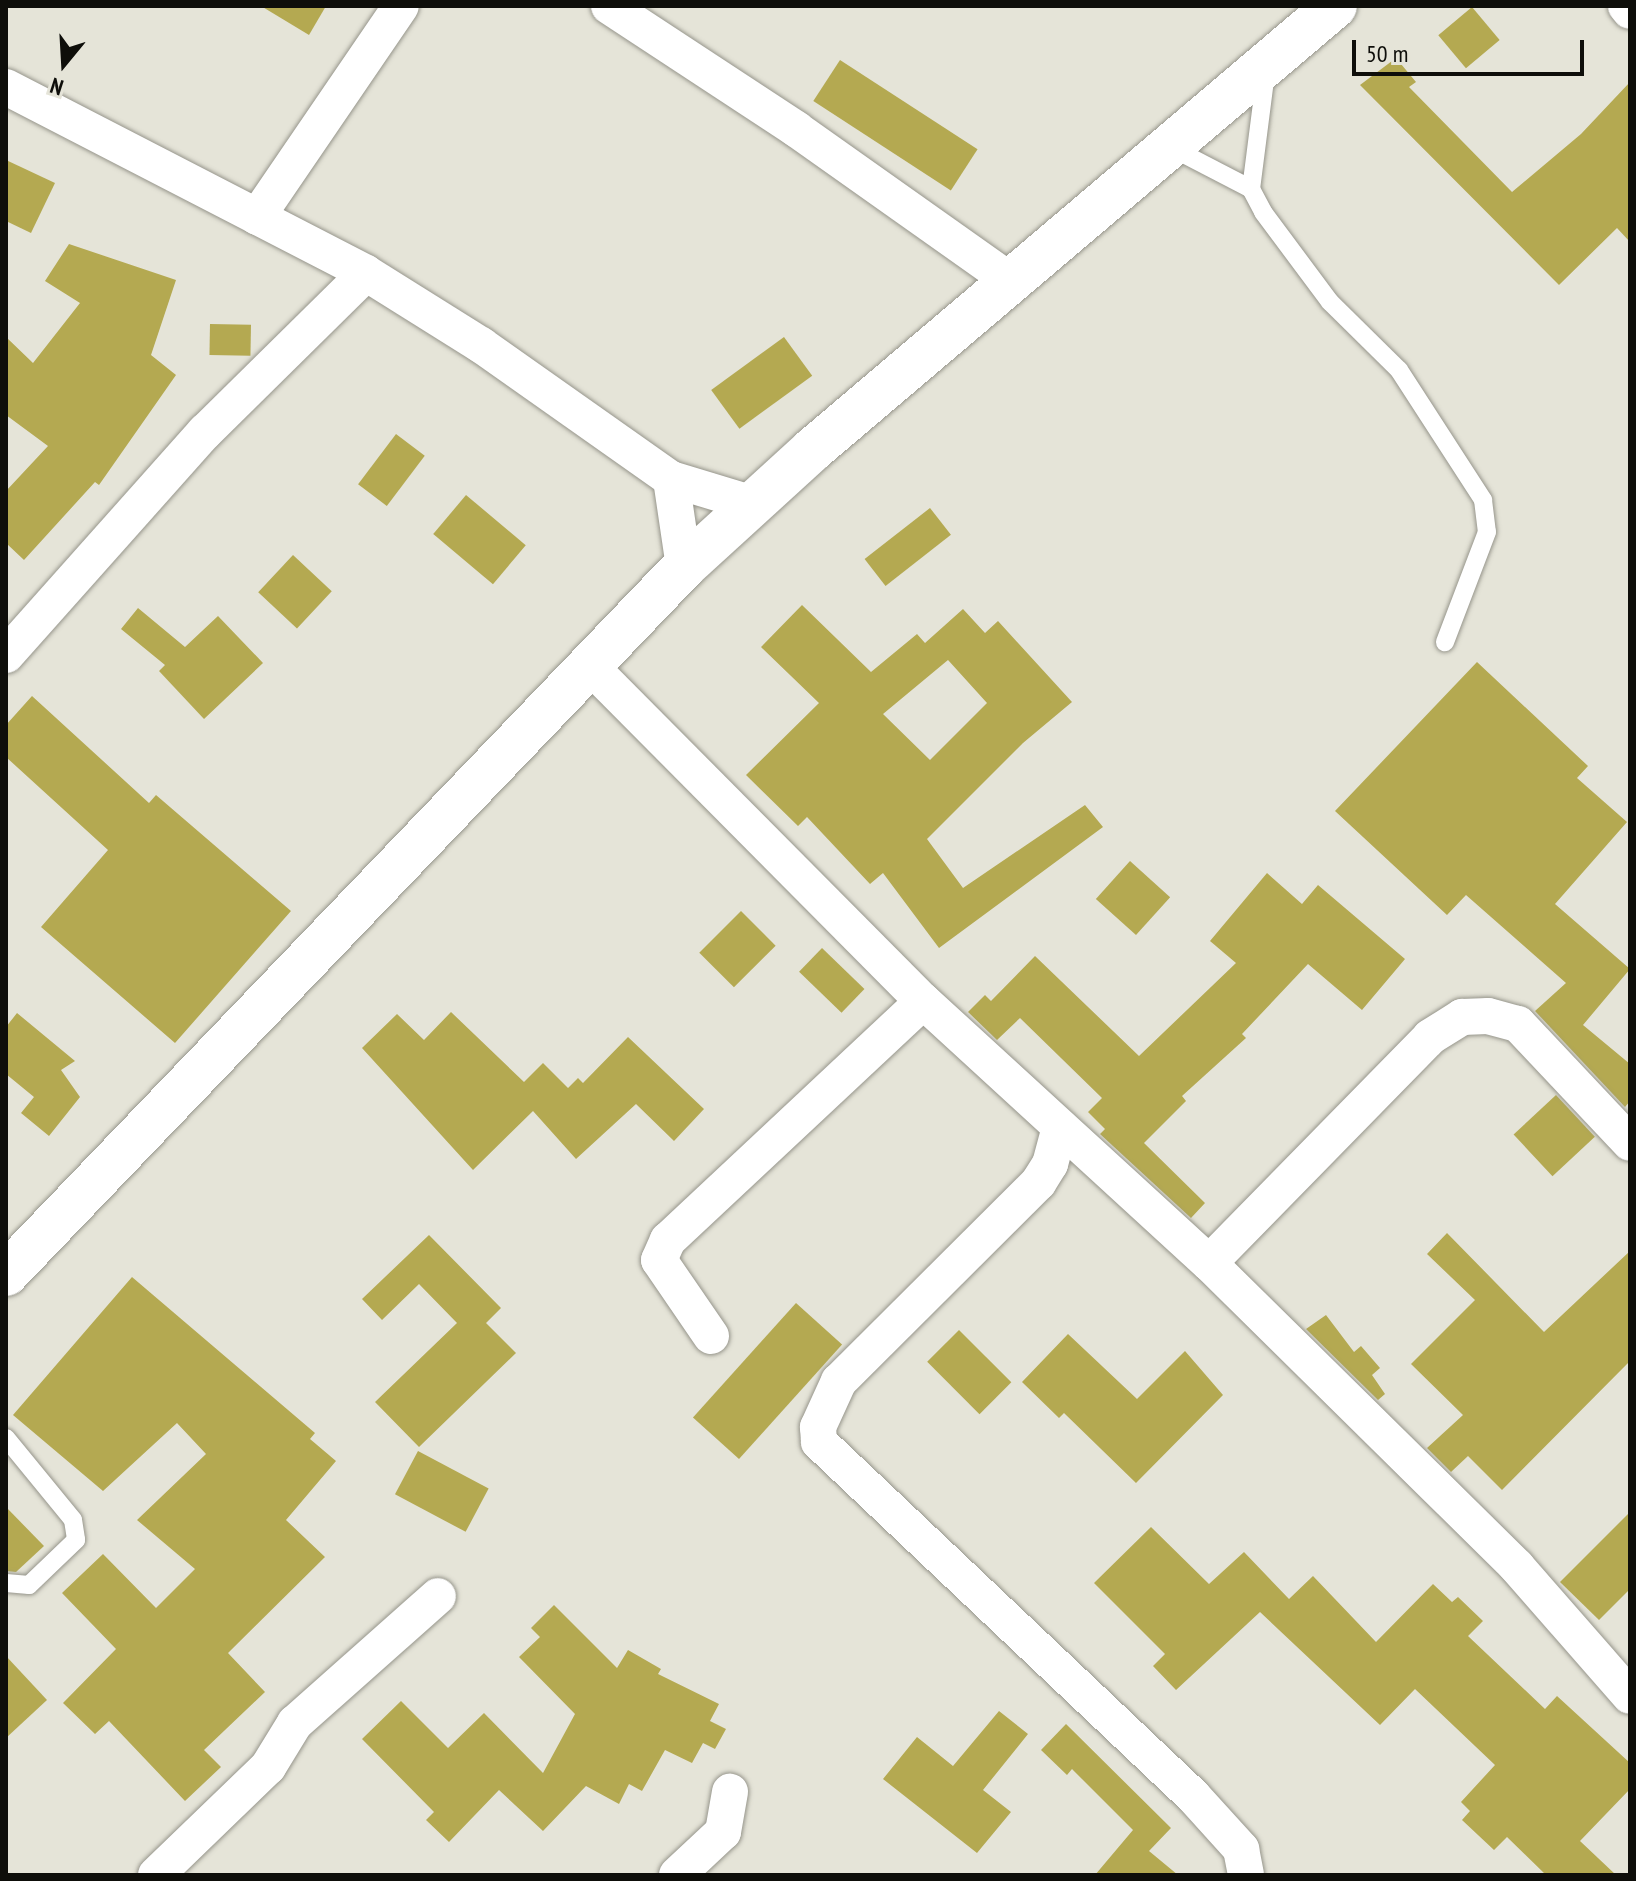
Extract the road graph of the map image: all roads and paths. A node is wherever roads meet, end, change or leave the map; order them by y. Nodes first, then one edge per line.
1 (401, 6) edge
2 (609, 6) edge
3 (1335, 6) edge
4 (1626, 6) edge
5 (1630, 11) edge
6 (1267, 64) junction
7 (6, 87) edge
8 (1170, 147) junction
9 (1251, 189) junction
10 (257, 217) junction
11 (366, 273) junction
12 (1011, 281) junction
13 (671, 479) junction
14 (754, 504) junction
15 (684, 567) junction
16 (1445, 642) dead end
17 (6, 655) edge
18 (591, 667) junction
19 (923, 1001) junction
20 (1060, 1127) junction
21 (1630, 1143) edge
22 (1209, 1263) junction
23 (6, 1274) edge
24 (711, 1336) dead end
25 (6, 1438) edge
26 (6, 1583) edge
27 (438, 1596) dead end
28 (1630, 1696) edge
29 (730, 1792) dead end
30 (156, 1875) edge
31 (677, 1875) edge
32 (1246, 1875) edge

1 - 10 street
2 - 12 street
3 - 6 main road
4 - 5 street
6 - 8 main road
6 - 9 lane
7 - 10 street
8 - 9 lane
8 - 12 main road
9 - 16 lane
10 - 11 street
11 - 13 street
11 - 17 street
12 - 14 main road
13 - 14 street
13 - 15 street
14 - 15 main road
15 - 18 main road
18 - 19 street
18 - 23 main road
19 - 20 street
19 - 24 street
20 - 22 street
20 - 32 street
21 - 22 street
22 - 28 street
25 - 26 lane
27 - 30 street
29 - 31 street

